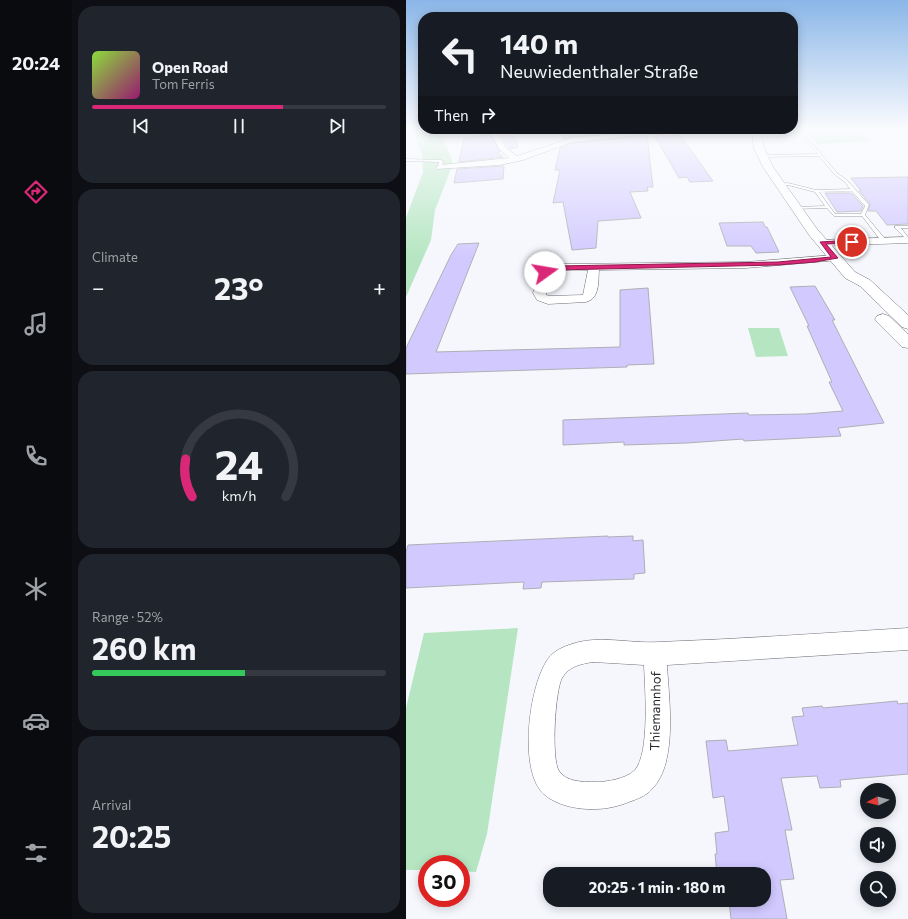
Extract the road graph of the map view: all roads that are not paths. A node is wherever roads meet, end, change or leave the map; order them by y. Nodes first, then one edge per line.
1 (772, 173) edge
2 (835, 173) edge
3 (779, 185) junction
4 (854, 190) junction
5 (816, 191) junction
6 (828, 207) junction
7 (795, 208) junction
8 (863, 215) junction
9 (908, 227) edge
10 (908, 240) edge
11 (884, 241) junction
12 (822, 243) junction
13 (835, 258) junction
14 (594, 267) junction
15 (850, 275) junction
16 (908, 324) edge
17 (908, 342) edge
18 (908, 639) edge
19 (655, 654) junction

1 - 3 street
2 - 4 lane
3 - 5 lane
3 - 7 street
4 - 5 lane
4 - 8 lane
5 - 6 lane
6 - 7 lane
6 - 8 lane
7 - 12 street
8 - 11 lane
9 - 10 lane
10 - 11 street
11 - 12 street
12 - 13 street
13 - 14 street
13 - 15 street
14 - 14 street
15 - 16 street
15 - 17 street
18 - 19 street, Thiemannhof
19 - 19 street, Thiemannhof

